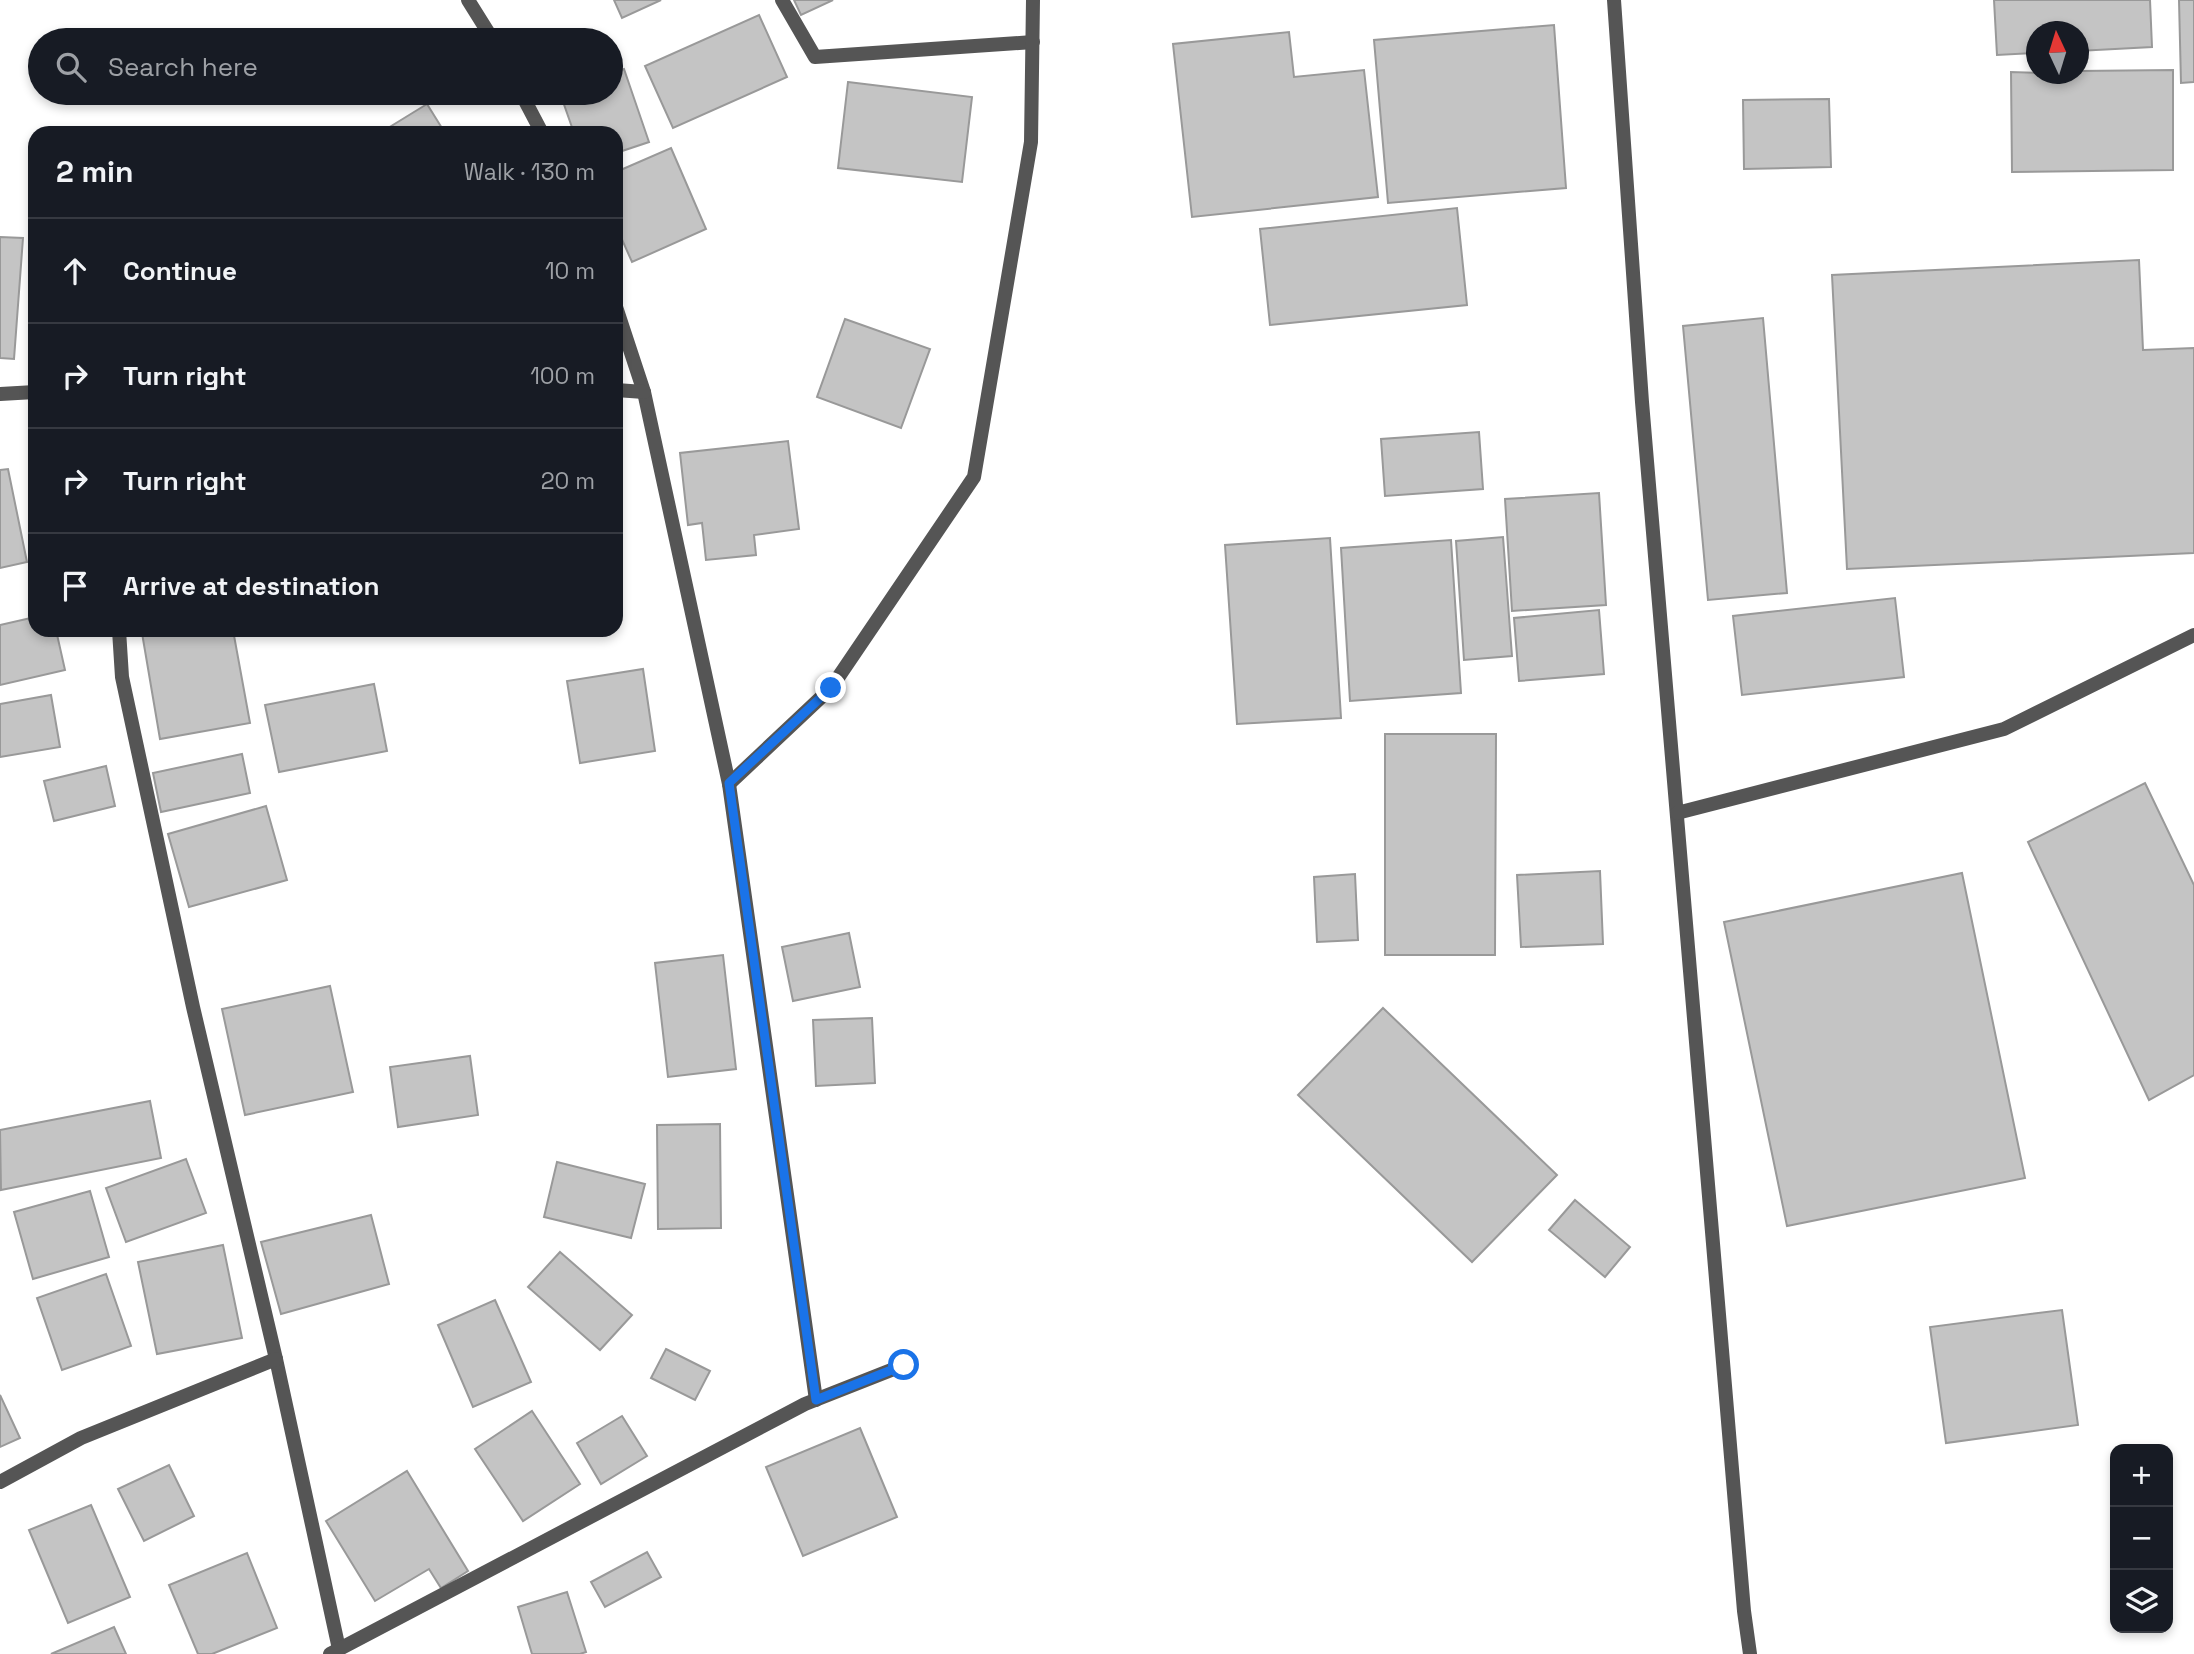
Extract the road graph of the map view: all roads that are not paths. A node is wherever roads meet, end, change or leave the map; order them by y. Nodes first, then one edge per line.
1 (468, 0) edge
2 (782, 0) edge
3 (1033, 0) edge
4 (1614, 0) edge
5 (486, 28) edge
6 (1033, 42) junction
7 (527, 105) edge
8 (538, 126) edge
9 (623, 328) edge
10 (623, 390) edge
11 (28, 392) edge
12 (644, 392) junction
13 (0, 394) edge
14 (2194, 635) edge
15 (119, 637) edge
16 (729, 783) junction
17 (1677, 813) junction
18 (276, 1359) junction
19 (904, 1365) dead end
20 (816, 1400) junction
21 (0, 1482) edge
22 (335, 1651) edge
23 (1750, 1654) edge

1 - 5 street
2 - 6 street
3 - 6 street
4 - 17 street
6 - 16 street
7 - 8 street
9 - 12 street
10 - 12 street
11 - 13 street
12 - 16 street
14 - 17 street
15 - 18 street
16 - 20 street
17 - 23 street
18 - 21 street
18 - 22 street
19 - 20 street
20 - 22 street

